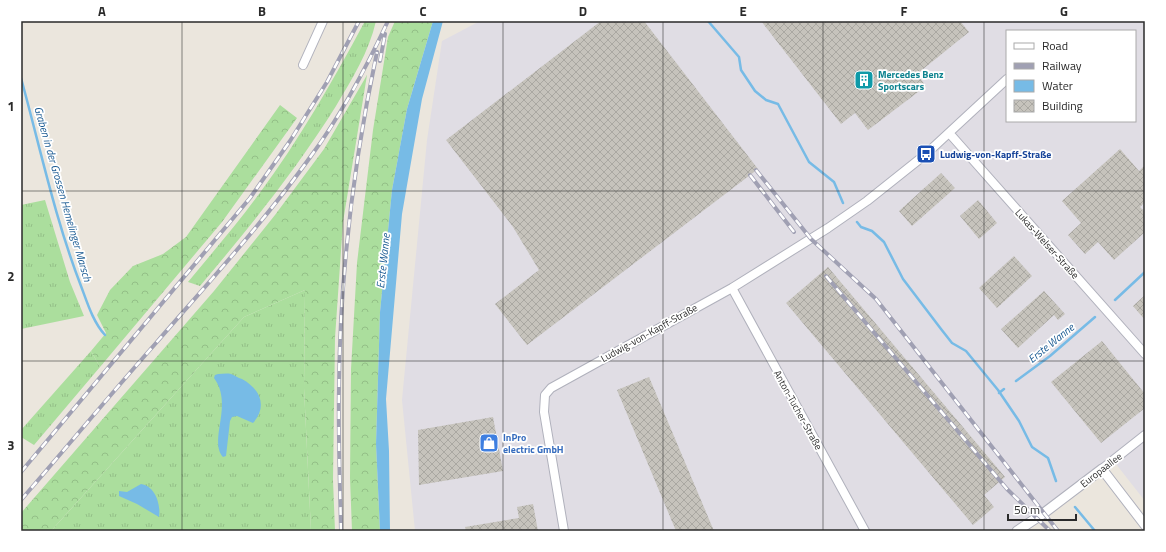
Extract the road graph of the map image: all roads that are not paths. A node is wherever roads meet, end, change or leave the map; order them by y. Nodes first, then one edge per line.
1 (323, 21) edge
2 (303, 65) dead end
3 (1006, 80) edge
4 (950, 134) junction
5 (732, 288) junction
6 (1145, 354) edge
7 (1145, 435) edge
8 (1102, 469) junction
9 (1145, 525) edge
10 (564, 531) edge
11 (865, 531) edge
12 (1017, 531) edge

1 - 2 street
3 - 4 street, Ludwig-von-Kapff-Straße
4 - 5 street, Ludwig-von-Kapff-Straße
4 - 6 street, Lukas-Welser-Straße
5 - 10 street, Ludwig-von-Kapff-Straße
5 - 11 street, Anton-Tucher-Straße
7 - 8 street, Europaallee
8 - 9 street
8 - 12 street, Europaallee

